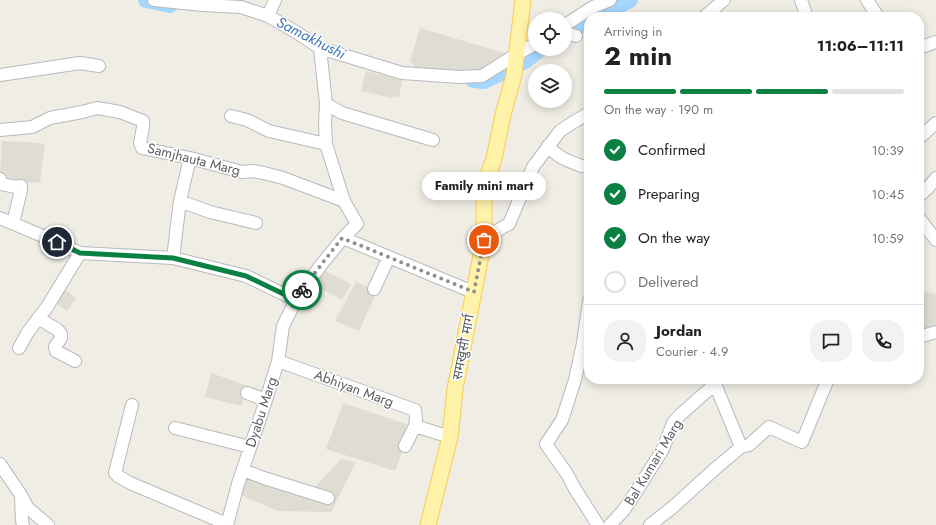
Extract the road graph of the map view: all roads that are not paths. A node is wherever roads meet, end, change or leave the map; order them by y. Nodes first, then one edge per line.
1 (154, 0) edge
2 (275, 0) edge
3 (523, 0) edge
4 (610, 0) edge
5 (724, 0) edge
6 (801, 0) edge
7 (867, 0) edge
8 (204, 2) edge
9 (585, 12) edge
10 (710, 12) edge
11 (806, 12) edge
12 (875, 12) edge
13 (584, 13) edge
14 (268, 16) junction
15 (572, 20) edge
16 (936, 42) edge
17 (924, 46) edge
18 (320, 48) junction
19 (528, 49) edge
20 (517, 56) junction
21 (99, 66) dead end
22 (0, 75) edge
23 (326, 104) junction
24 (232, 116) dead end
25 (584, 116) edge
26 (936, 124) edge
27 (0, 130) edge
28 (924, 132) edge
29 (433, 140) dead end
30 (326, 144) junction
31 (548, 146) junction
32 (190, 158) junction
33 (582, 166) dead end
34 (936, 178) edge
35 (0, 179) edge
36 (924, 192) edge
37 (180, 201) junction
38 (344, 201) junction
39 (0, 218) edge
40 (13, 223) junction
41 (256, 223) dead end
42 (924, 224) edge
43 (342, 238) junction
44 (484, 240) junction
45 (936, 240) edge
46 (80, 253) junction
47 (389, 257) junction
48 (173, 258) junction
49 (374, 289) dead end
50 (474, 292) junction
51 (296, 300) junction
52 (38, 318) junction
53 (936, 332) edge
54 (584, 336) edge
55 (924, 336) edge
56 (19, 348) dead end
57 (278, 361) junction
58 (75, 362) dead end
59 (715, 384) edge
60 (718, 384) edge
61 (826, 384) edge
62 (247, 393) dead end
63 (266, 400) junction
64 (132, 405) dead end
65 (415, 426) junction
66 (175, 428) dead end
67 (450, 437) junction
68 (405, 446) dead end
69 (250, 447) junction
70 (742, 447) junction
71 (0, 464) edge
72 (243, 470) junction
73 (21, 495) junction
74 (328, 498) dead end
75 (23, 525) edge
76 (48, 525) edge
77 (227, 525) edge
78 (428, 525) edge
79 (598, 525) edge
80 (610, 525) edge
81 (650, 525) edge

1 - 8 street
2 - 14 street
3 - 20 main road, समखुसी मार्ग
4 - 9 street
5 - 10 street
6 - 11 street
7 - 12 street
8 - 14 street
13 - 15 street
14 - 18 street
16 - 17 street
18 - 20 street
18 - 23 street
19 - 20 street
20 - 44 main road, समखुसी मार्ग
21 - 22 street
23 - 29 street
23 - 30 street
24 - 30 street
25 - 31 street
26 - 28 street
27 - 32 street, Samjhauta Marg
30 - 38 street
31 - 33 street
31 - 44 street
32 - 37 street
32 - 38 street, Samjhauta Marg
34 - 36 street
35 - 40 street
37 - 41 street
37 - 48 street
38 - 43 street, Dyabu Marg
39 - 40 street
40 - 46 street
42 - 45 street
43 - 47 street
43 - 51 street, Dyabu Marg
44 - 50 main road, समखुसी मार्ग
46 - 48 street
46 - 52 street
47 - 49 street
47 - 50 street
48 - 51 street
50 - 67 main road, समखुसी मार्ग
51 - 57 street, Dyabu Marg
52 - 56 street
52 - 58 street
53 - 55 street
54 - 79 street
57 - 63 street, Dyabu Marg
57 - 65 street, Abhiyan Marg
59 - 80 street, Bal Kumari Marg
60 - 70 street, Bal Kumari Marg
61 - 70 street
62 - 63 street
63 - 69 street, Dyabu Marg
64 - 77 street
65 - 67 street
65 - 68 street
66 - 69 street
67 - 78 main road, समखुसी मार्ग
69 - 72 street, Dyabu Marg
70 - 81 street
71 - 73 street
72 - 74 street
72 - 77 street, Dyabu Marg
73 - 75 street
73 - 76 street

